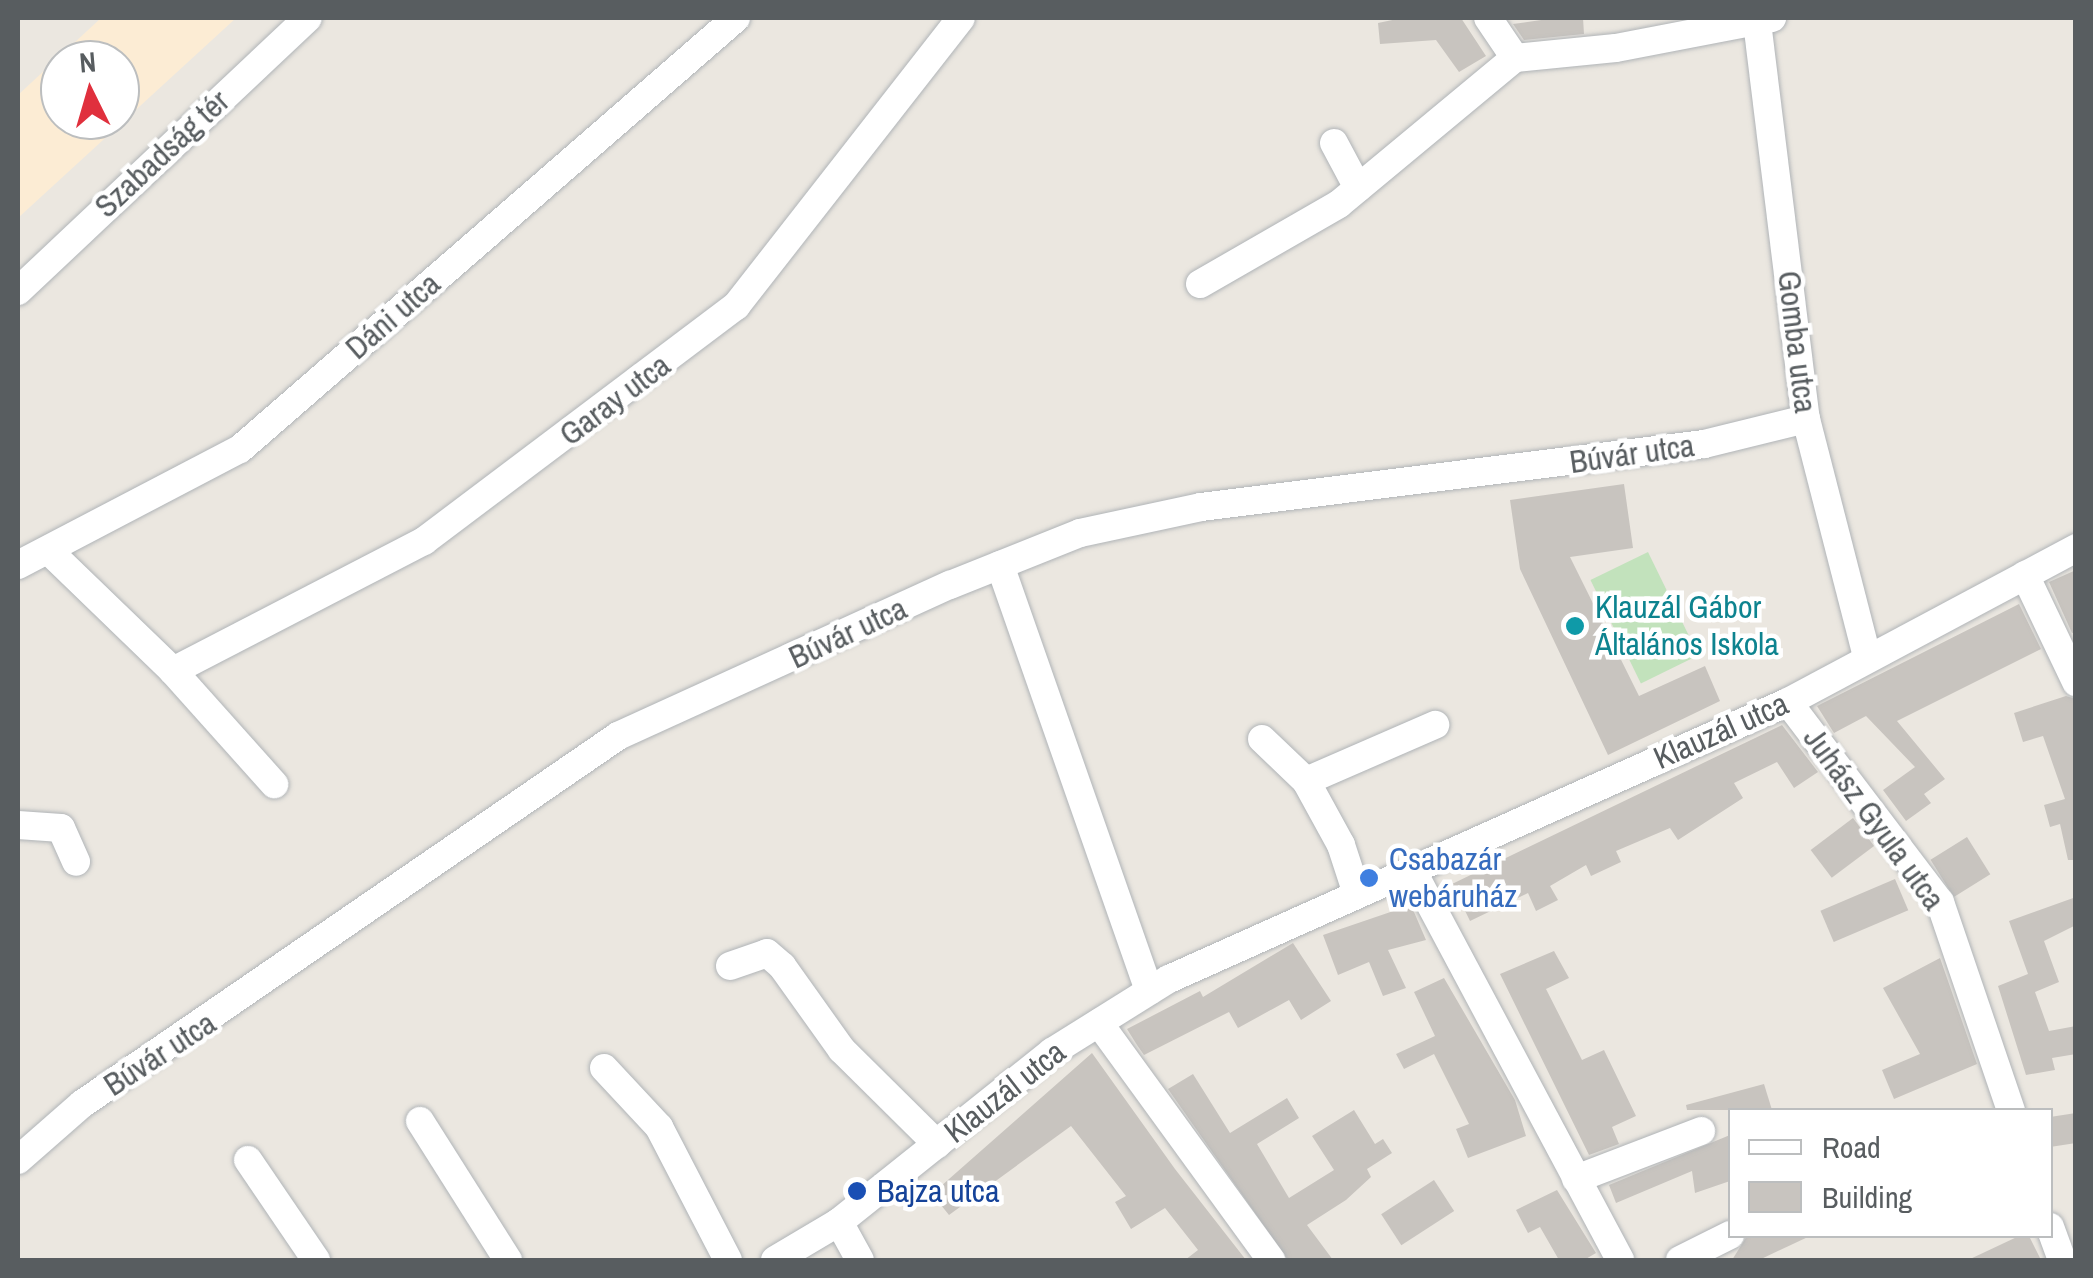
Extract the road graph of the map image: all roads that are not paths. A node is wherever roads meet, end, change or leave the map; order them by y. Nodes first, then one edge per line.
1 (308, 18) edge
2 (736, 18) edge
3 (961, 18) edge
4 (1488, 18) edge
5 (1764, 20) edge
6 (1514, 58) junction
7 (1334, 143) dead end
8 (1358, 188) junction
9 (1200, 284) dead end
10 (18, 291) edge
11 (1806, 420) junction
12 (2076, 548) edge
13 (51, 553) junction
14 (18, 565) edge
15 (1000, 565) junction
16 (2025, 575) junction
17 (1867, 657) junction
18 (173, 671) junction
19 (2076, 682) edge
20 (1788, 702) junction
21 (1436, 725) dead end
22 (1262, 739) dead end
23 (1306, 781) junction
24 (274, 784) dead end
25 (18, 825) edge
26 (76, 862) dead end
27 (1412, 870) junction
28 (1357, 894) junction
29 (730, 966) dead end
30 (1149, 991) junction
31 (1099, 1023) junction
32 (604, 1068) dead end
33 (2010, 1108) edge
34 (420, 1122) dead end
35 (1701, 1131) dead end
36 (937, 1144) junction
37 (18, 1160) edge
38 (248, 1160) dead end
39 (1576, 1179) junction
40 (839, 1222) junction
41 (2053, 1235) edge
42 (1728, 1236) edge
43 (316, 1260) edge
44 (508, 1260) edge
45 (728, 1260) edge
46 (775, 1260) edge
47 (860, 1260) edge
48 (1271, 1260) edge
49 (1620, 1260) edge
50 (1680, 1260) edge
51 (2062, 1260) edge

1 - 10 street, Szabadság tér
2 - 13 street, Dáni utca
3 - 18 street, Garay utca
4 - 6 street
5 - 6 street
5 - 11 street, Gomba utca
6 - 8 street
7 - 8 street
8 - 9 street
11 - 15 street, Búvár utca
11 - 17 street, Gomba utca
12 - 16 street, Klauzál utca
13 - 14 street, Dáni utca
13 - 18 street
15 - 30 street
15 - 37 street, Búvár utca
16 - 17 street, Klauzál utca
16 - 19 street
17 - 20 street, Klauzál utca
18 - 24 street
20 - 27 street, Klauzál utca
20 - 33 street, Juhász Gyula utca
21 - 23 street
22 - 23 street
23 - 28 street
25 - 26 street
27 - 28 street, Klauzál utca
27 - 39 street
28 - 30 street, Klauzál utca
29 - 36 street
30 - 31 street, Klauzál utca
31 - 36 street, Klauzál utca
31 - 48 street
32 - 45 street
34 - 44 street
35 - 39 street
36 - 40 street, Klauzál utca
38 - 43 street
39 - 49 street
40 - 46 street, Klauzál utca
40 - 47 street
41 - 51 street
42 - 50 street

